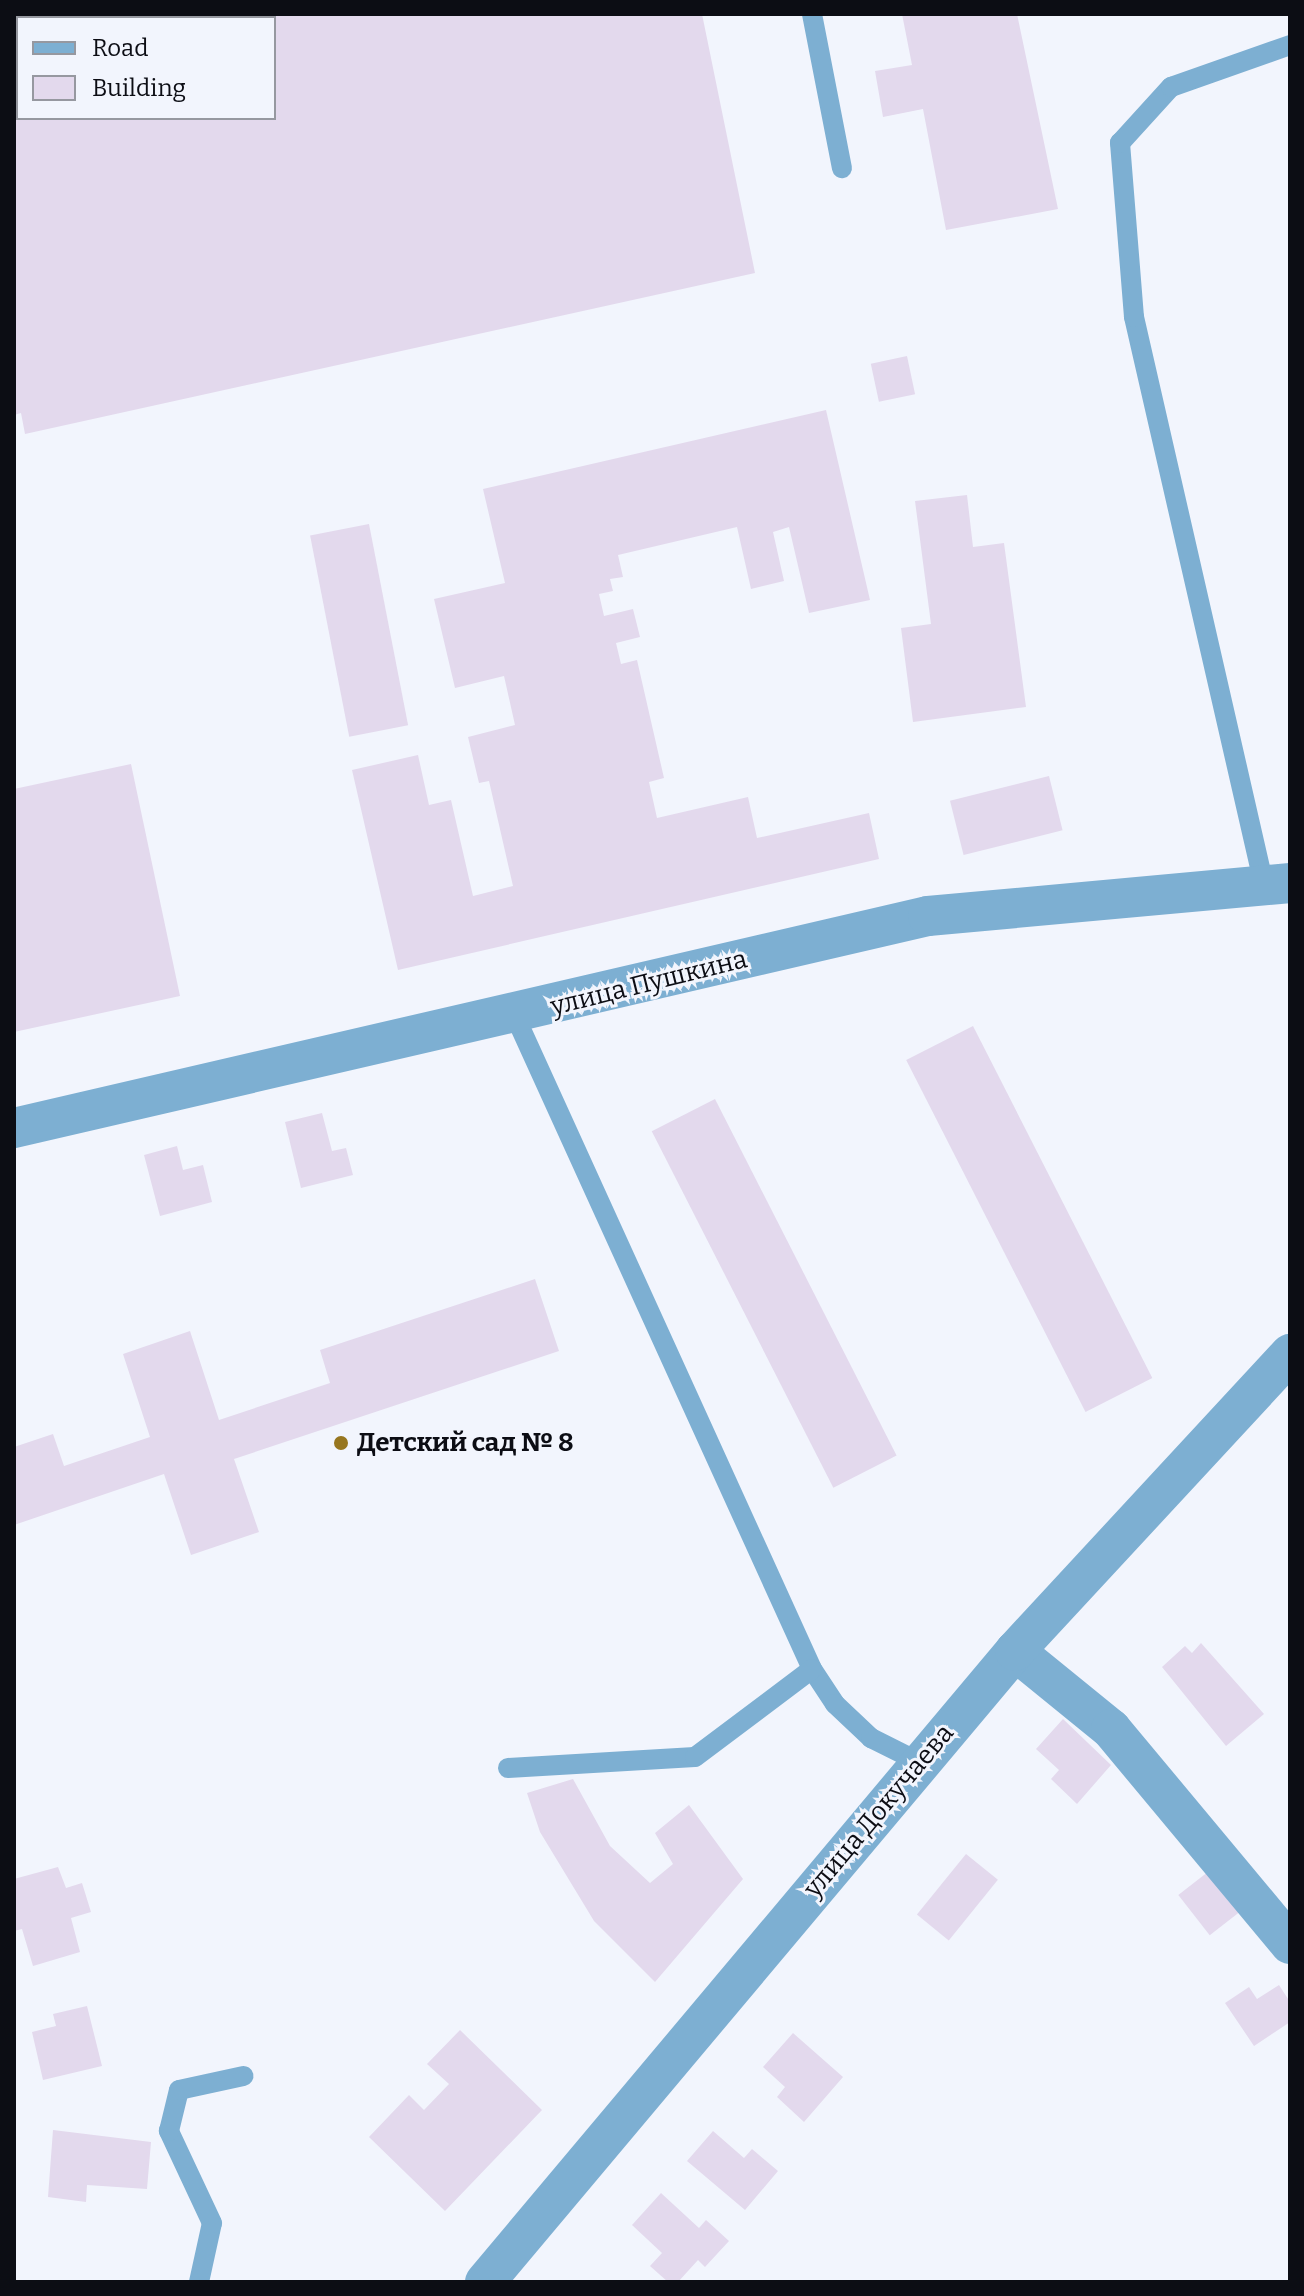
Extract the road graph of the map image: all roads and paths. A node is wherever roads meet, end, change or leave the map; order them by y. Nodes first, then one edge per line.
1 (812, 14) edge
2 (1290, 45) edge
3 (842, 168) dead end
4 (1277, 884) edge
5 (515, 1016) junction
6 (14, 1128) edge
7 (1290, 1354) edge
8 (1015, 1651) junction
9 (812, 1669) junction
10 (919, 1762) junction
11 (508, 1768) dead end
12 (1290, 1944) edge
13 (243, 2076) dead end
14 (199, 2282) edge
15 (485, 2282) edge

1 - 3 lane
2 - 4 lane
4 - 5 street, улица Пушкина
5 - 6 street, улица Пушкина
5 - 9 lane
7 - 8 street, улица Докучаева
8 - 10 street, улица Докучаева
8 - 12 street
9 - 10 lane
9 - 11 lane
10 - 15 street, улица Докучаева
13 - 14 lane

